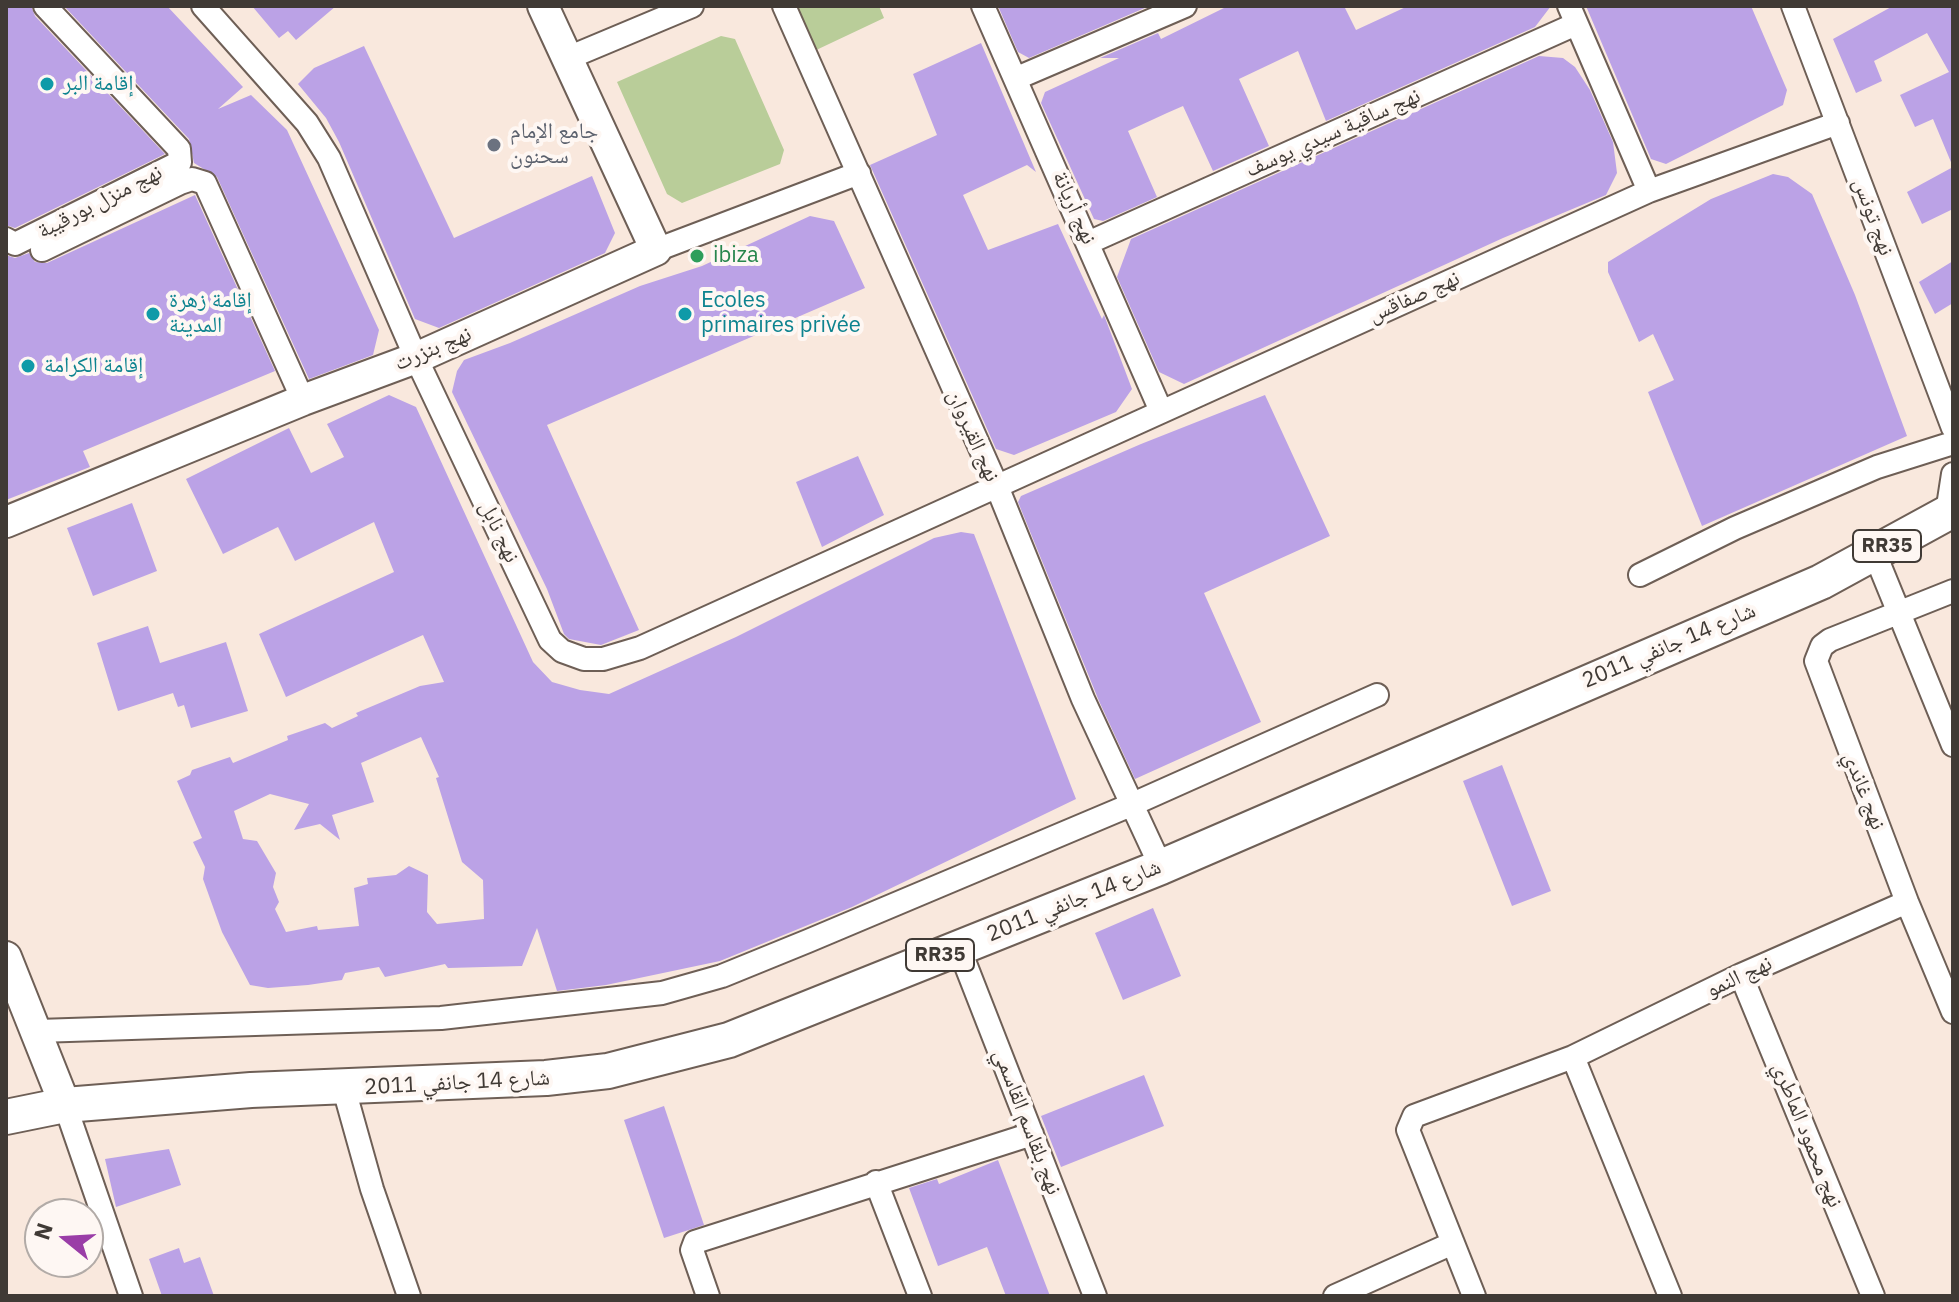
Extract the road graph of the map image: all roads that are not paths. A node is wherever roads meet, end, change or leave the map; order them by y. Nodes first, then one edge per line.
1 (45, 6) edge
2 (203, 6) edge
3 (543, 6) edge
4 (692, 6) edge
5 (784, 6) edge
6 (983, 6) edge
7 (1185, 6) edge
8 (1793, 6) edge
9 (1572, 15) edge
10 (568, 58) junction
11 (1017, 78) junction
12 (1838, 123) junction
13 (859, 173) junction
14 (1649, 191) junction
15 (6, 239) edge
16 (1090, 242) junction
17 (42, 250) dead end
18 (656, 250) junction
19 (416, 358) junction
20 (303, 400) junction
21 (1161, 411) junction
22 (1953, 428) edge
23 (1953, 443) edge
24 (1953, 474) edge
25 (996, 484) junction
26 (1951, 519) edge
27 (6, 522) edge
28 (1879, 564) junction
29 (1640, 575) dead end
30 (1821, 582) junction
31 (1953, 591) edge
32 (1899, 614) junction
33 (1377, 695) dead end
34 (1953, 745) edge
35 (1133, 804) junction
36 (1161, 867) junction
37 (1907, 902) junction
38 (959, 948) junction
39 (6, 957) edge
40 (1741, 975) junction
41 (1953, 1012) edge
42 (38, 1031) junction
43 (1573, 1057) junction
44 (344, 1089) junction
45 (65, 1105) junction
46 (6, 1117) edge
47 (1032, 1134) junction
48 (876, 1182) junction
49 (1453, 1243) junction
50 (131, 1296) edge
51 (409, 1296) edge
52 (708, 1296) edge
53 (920, 1296) edge
54 (1095, 1296) edge
55 (1335, 1296) edge
56 (1474, 1296) edge
57 (1670, 1296) edge
58 (1873, 1296) edge

1 - 15 street, نهج منزل بورقيبة
2 - 19 street, نهج نابل
3 - 10 street
4 - 10 street
5 - 13 street, نهج القيروان
6 - 11 street, نهج أريانة
7 - 11 street
8 - 12 street, نهج تونس
9 - 14 street
9 - 16 street, نهج ساقية سيدي يوسف
10 - 18 street
11 - 16 street, نهج أريانة
12 - 14 street, نهج صفاقس
12 - 22 street, نهج تونس
13 - 18 street, نهج بنزرت
13 - 25 street, نهج القيروان
14 - 21 street, نهج صفاقس
16 - 21 street, نهج أريانة
17 - 20 street
18 - 19 street, نهج بنزرت
19 - 20 street, نهج بنزرت
19 - 25 street, نهج نابل
20 - 27 street, نهج بنزرت
21 - 25 street, نهج صفاقس
23 - 29 street
24 - 26 street
25 - 35 street, نهج القيروان
26 - 28 main road, شارع 14 جانفي 2011 / RR35
26 - 30 main road, شارع 14 جانفي 2011 / RR35
28 - 30 main road, شارع 14 جانفي 2011 / RR35
28 - 32 street
30 - 36 main road, شارع 14 جانفي 2011 / RR35
31 - 32 street
32 - 34 street
32 - 37 street, نهج غاندي
33 - 35 street
35 - 36 street, نهج القيروان
35 - 42 street
36 - 38 main road, شارع 14 جانفي 2011 / RR35
37 - 40 street, نهج النمو
37 - 41 street, نهج غاندي
38 - 44 main road, شارع 14 جانفي 2011 / RR35
38 - 47 street, نهج بلقاسم القاسمي
39 - 42 street
40 - 43 street, نهج النمو
40 - 58 street, نهج محمود الماطري
42 - 45 street
43 - 49 street, نهج النمو
43 - 57 street
44 - 45 main road, شارع 14 جانفي 2011 / RR35
44 - 51 street
45 - 46 main road, شارع 14 جانفي 2011 / RR35
45 - 50 street
47 - 48 street
47 - 54 street, نهج بلقاسم القاسمي
48 - 52 street
48 - 53 street
49 - 55 street
49 - 56 street, نهج النمو

